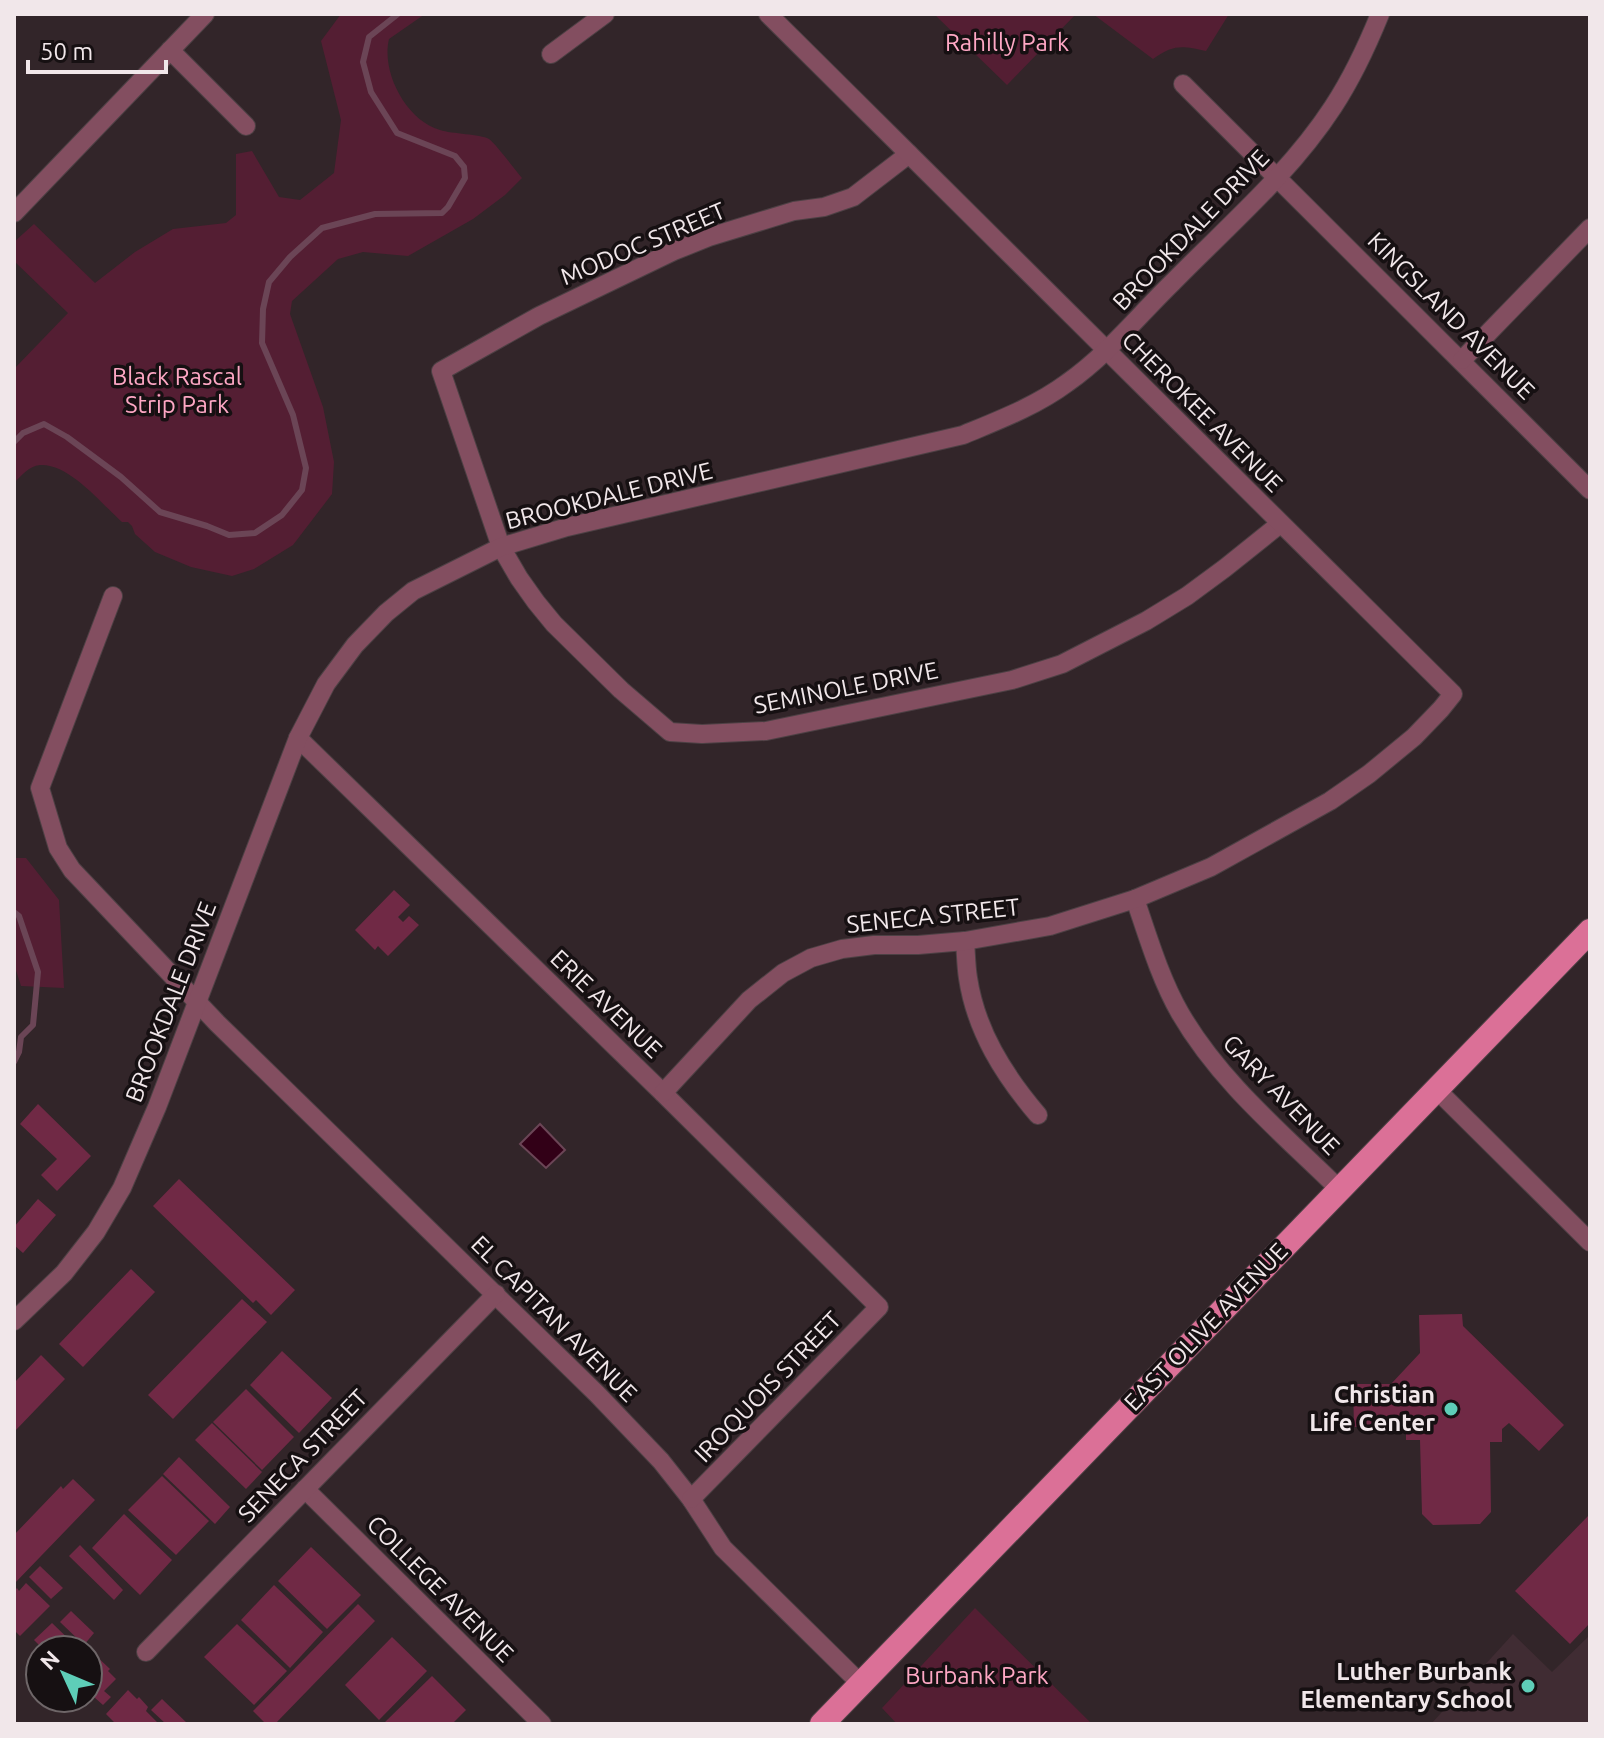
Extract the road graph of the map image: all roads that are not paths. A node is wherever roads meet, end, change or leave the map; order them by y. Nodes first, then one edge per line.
1 (205, 14) edge
2 (605, 14) edge
3 (768, 14) edge
4 (1380, 14) edge
5 (170, 50) junction
6 (551, 54) dead end
7 (1183, 84) dead end
8 (246, 126) dead end
9 (909, 154) junction
10 (1277, 177) junction
11 (14, 213) edge
12 (1590, 228) edge
13 (1107, 352) junction
14 (1462, 360) junction
15 (441, 371) joint
16 (1590, 490) edge
17 (1280, 524) junction
18 (501, 547) junction
19 (113, 596) dead end
20 (1441, 709) joint
21 (298, 738) junction
22 (1135, 899) junction
23 (1590, 931) edge
24 (965, 941) junction
25 (197, 1001) junction
26 (1436, 1089) junction
27 (663, 1093) junction
28 (1038, 1115) dead end
29 (1339, 1189) junction
30 (1590, 1242) edge
31 (496, 1294) junction
32 (879, 1307) joint
33 (14, 1321) edge
34 (305, 1489) junction
35 (691, 1499) junction
36 (146, 1652) dead end
37 (861, 1684) junction
38 (542, 1724) edge
39 (822, 1724) edge

1 - 5 street
2 - 6 street
3 - 9 street, CHEROKEE AVENUE
4 - 10 street, BROOKDALE DRIVE
5 - 8 street
5 - 11 street
7 - 10 street, KINGSLAND AVENUE
9 - 13 street, CHEROKEE AVENUE
9 - 15 street, MODOC STREET
10 - 13 street, BROOKDALE DRIVE
10 - 14 street, KINGSLAND AVENUE
12 - 14 street
13 - 17 street, CHEROKEE AVENUE
13 - 18 street, BROOKDALE DRIVE
14 - 16 street, KINGSLAND AVENUE
15 - 18 street, SEMINOLE DRIVE
17 - 18 street, SEMINOLE DRIVE
17 - 20 street, CHEROKEE AVENUE
18 - 21 street, BROOKDALE DRIVE
19 - 25 street, EL CAPITAN AVENUE
20 - 22 street, SENECA STREET
21 - 25 street, BROOKDALE DRIVE
21 - 27 street, ERIE AVENUE
22 - 24 street, SENECA STREET
22 - 29 street, GARY AVENUE
23 - 26 main road, EAST OLIVE AVENUE
24 - 27 street, SENECA STREET
24 - 28 street
25 - 31 street, EL CAPITAN AVENUE
25 - 33 street, BROOKDALE DRIVE
26 - 29 main road, EAST OLIVE AVENUE
26 - 30 street
27 - 32 street, ERIE AVENUE
29 - 37 main road, EAST OLIVE AVENUE
31 - 34 street, SENECA STREET
31 - 35 street, EL CAPITAN AVENUE
32 - 35 street, IROQUOIS STREET
34 - 36 street, SENECA STREET
34 - 38 street, COLLEGE AVENUE
35 - 37 street, EL CAPITAN AVENUE
37 - 39 main road, EAST OLIVE AVENUE

